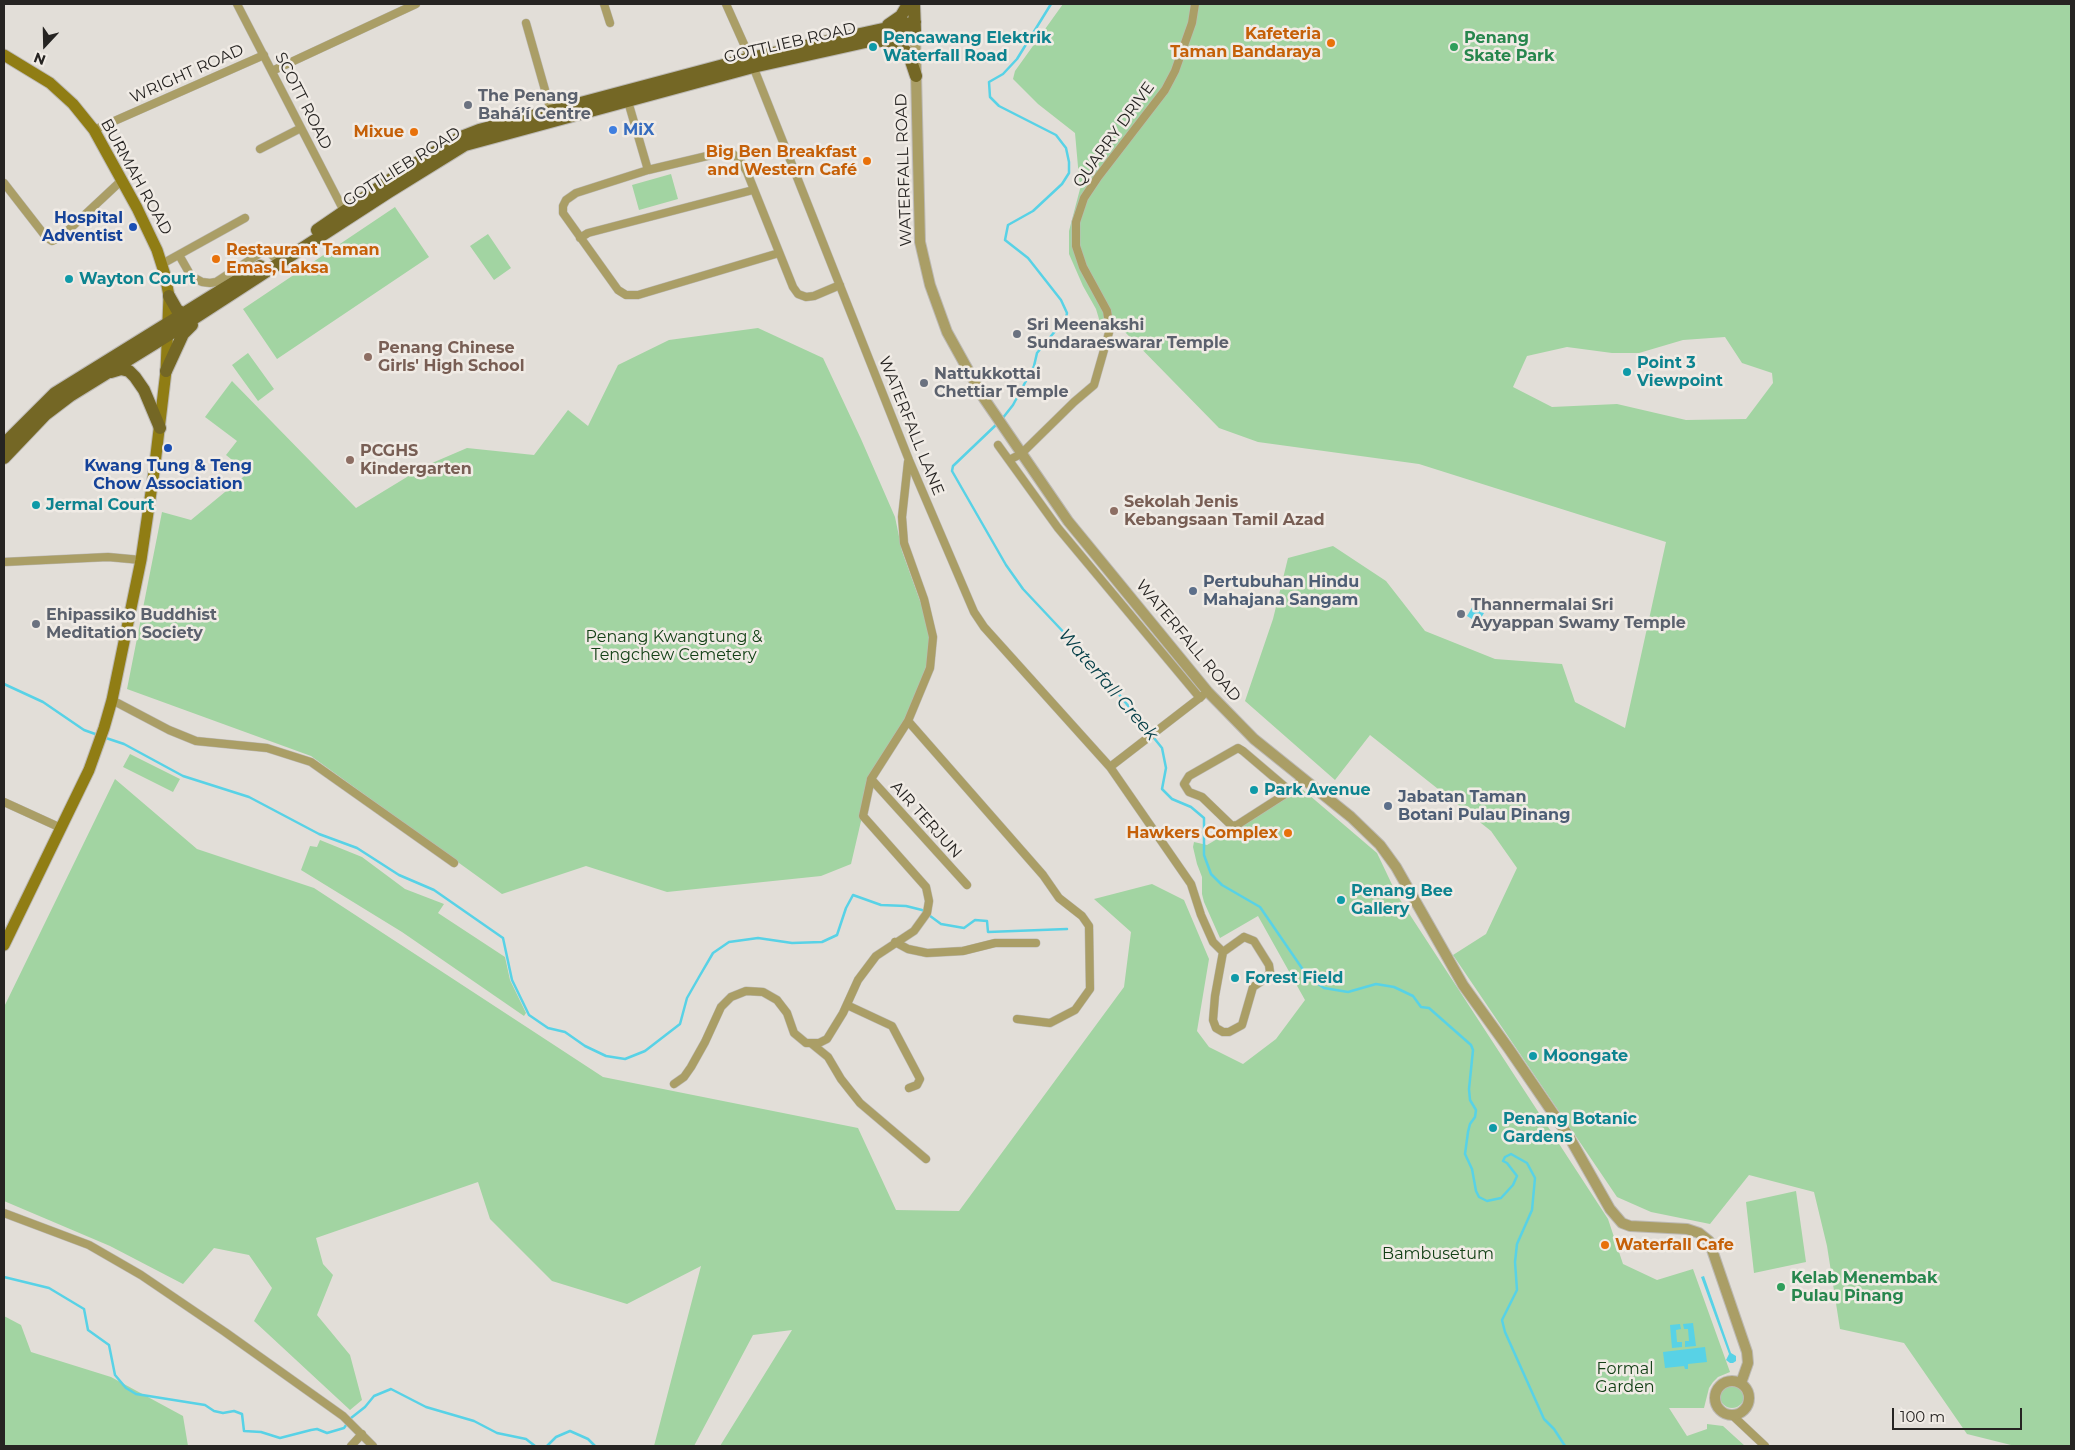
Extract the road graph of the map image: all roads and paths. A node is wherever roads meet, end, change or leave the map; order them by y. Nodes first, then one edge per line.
1 (237, 4) edge
2 (416, 4) edge
3 (604, 4) edge
4 (726, 4) edge
5 (908, 4) edge
6 (914, 4) edge
7 (1195, 4) edge
8 (526, 23) dead end
9 (610, 23) dead end
10 (915, 26) junction
11 (884, 28) junction
12 (873, 40) junction
13 (4, 55) edge
14 (264, 55) junction
15 (751, 62) junction
16 (272, 71) junction
17 (916, 76) junction
18 (627, 96) junction
19 (551, 111) junction
20 (301, 128) junction
21 (94, 130) junction
22 (260, 149) dead end
23 (648, 170) junction
24 (122, 180) junction
25 (4, 183) edge
26 (753, 190) junction
27 (347, 214) junction
28 (245, 218) dead end
29 (580, 238) junction
30 (778, 253) junction
31 (179, 255) junction
32 (274, 257) junction
33 (162, 264) junction
34 (840, 285) junction
35 (169, 296) junction
36 (219, 303) junction
37 (188, 317) junction
38 (168, 330) junction
39 (166, 371) junction
40 (109, 372) junction
41 (160, 428) junction
42 (4, 444) edge
43 (998, 445) dead end
44 (1021, 454) junction
45 (4, 458) edge
46 (909, 460) junction
47 (1009, 460) junction
48 (141, 560) junction
49 (4, 562) edge
50 (1204, 695) junction
51 (112, 700) junction
52 (908, 721) junction
53 (1110, 767) junction
54 (1303, 778) junction
55 (871, 779) junction
56 (1290, 791) junction
57 (4, 802) edge
58 (61, 828) junction
59 (454, 864) dead end
60 (967, 885) dead end
61 (895, 942) junction
62 (1036, 943) dead end
63 (4, 945) edge
64 (1222, 952) junction
65 (847, 1005) junction
66 (1017, 1019) dead end
67 (827, 1039) junction
68 (812, 1044) junction
69 (828, 1057) junction
70 (674, 1084) dead end
71 (909, 1088) dead end
72 (926, 1159) dead end
73 (4, 1213) edge
74 (1741, 1383) junction
75 (1732, 1415) junction
76 (362, 1434) junction
77 (351, 1446) edge
78 (373, 1446) edge
79 (1765, 1446) edge

1 - 14 street, SCOTT ROAD
2 - 16 street
3 - 9 street
4 - 15 street, WATERFALL LANE
5 - 11 main road
6 - 10 main road
7 - 44 street, QUARRY DRIVE
8 - 19 street
10 - 11 main road, GOTTLIEB ROAD
10 - 12 main road, GOTTLIEB ROAD
10 - 17 street, WATERFALL ROAD
11 - 15 main road, GOTTLIEB ROAD
12 - 15 main road, GOTTLIEB ROAD
12 - 17 main road
13 - 21 main road, BURMAH ROAD
14 - 16 street, SCOTT ROAD
14 - 21 street, WRIGHT ROAD
15 - 18 main road, GOTTLIEB ROAD
15 - 34 street, WATERFALL LANE
16 - 20 street, SCOTT ROAD
17 - 44 street, WATERFALL ROAD
18 - 19 main road, GOTTLIEB ROAD
18 - 23 street
18 - 27 main road, GOTTLIEB ROAD
19 - 27 main road, GOTTLIEB ROAD
20 - 22 street
20 - 27 street, SCOTT ROAD
21 - 24 main road, BURMAH ROAD
23 - 26 street
23 - 29 street
24 - 25 street
24 - 33 main road, BURMAH ROAD
26 - 29 street
26 - 30 street
27 - 32 main road, GOTTLIEB ROAD
27 - 36 main road, GOTTLIEB ROAD
28 - 31 street
29 - 30 street
30 - 34 street
31 - 32 street
31 - 33 street
32 - 37 main road, GOTTLIEB ROAD
33 - 35 main road, BURMAH ROAD
34 - 46 street, WATERFALL LANE
35 - 37 main road
35 - 38 main road, BURMAH ROAD
36 - 37 main road, GOTTLIEB ROAD
36 - 39 main road
37 - 38 main road, GOTTLIEB ROAD
38 - 39 main road, BURMAH ROAD
38 - 40 main road
38 - 42 main road
39 - 41 main road, BURMAH ROAD
40 - 41 main road
40 - 45 main road
41 - 48 main road, BURMAH ROAD
43 - 47 street
44 - 47 street, QUARRY DRIVE
44 - 50 street, WATERFALL ROAD
46 - 52 street, AIR TERJUN
46 - 53 street, WATERFALL LANE
47 - 50 street
48 - 49 street
48 - 51 main road, BURMAH ROAD
50 - 53 street
50 - 54 street, WATERFALL ROAD
51 - 58 main road, BURMAH ROAD
51 - 59 street
52 - 55 street, AIR TERJUN
52 - 66 street
53 - 64 street, WATERFALL LANE
54 - 56 street
54 - 74 street, WATERFALL ROAD
55 - 60 street, AIR TERJUN
55 - 61 street
56 - 56 street
57 - 58 street
58 - 63 main road, BURMAH ROAD
61 - 62 street
61 - 65 street
64 - 64 street
65 - 67 street
65 - 71 street
67 - 68 street
67 - 69 street
68 - 69 street
68 - 70 street
69 - 72 street
73 - 76 street
74 - 75 street
74 - 75 street
75 - 79 street
76 - 77 street
76 - 78 street

